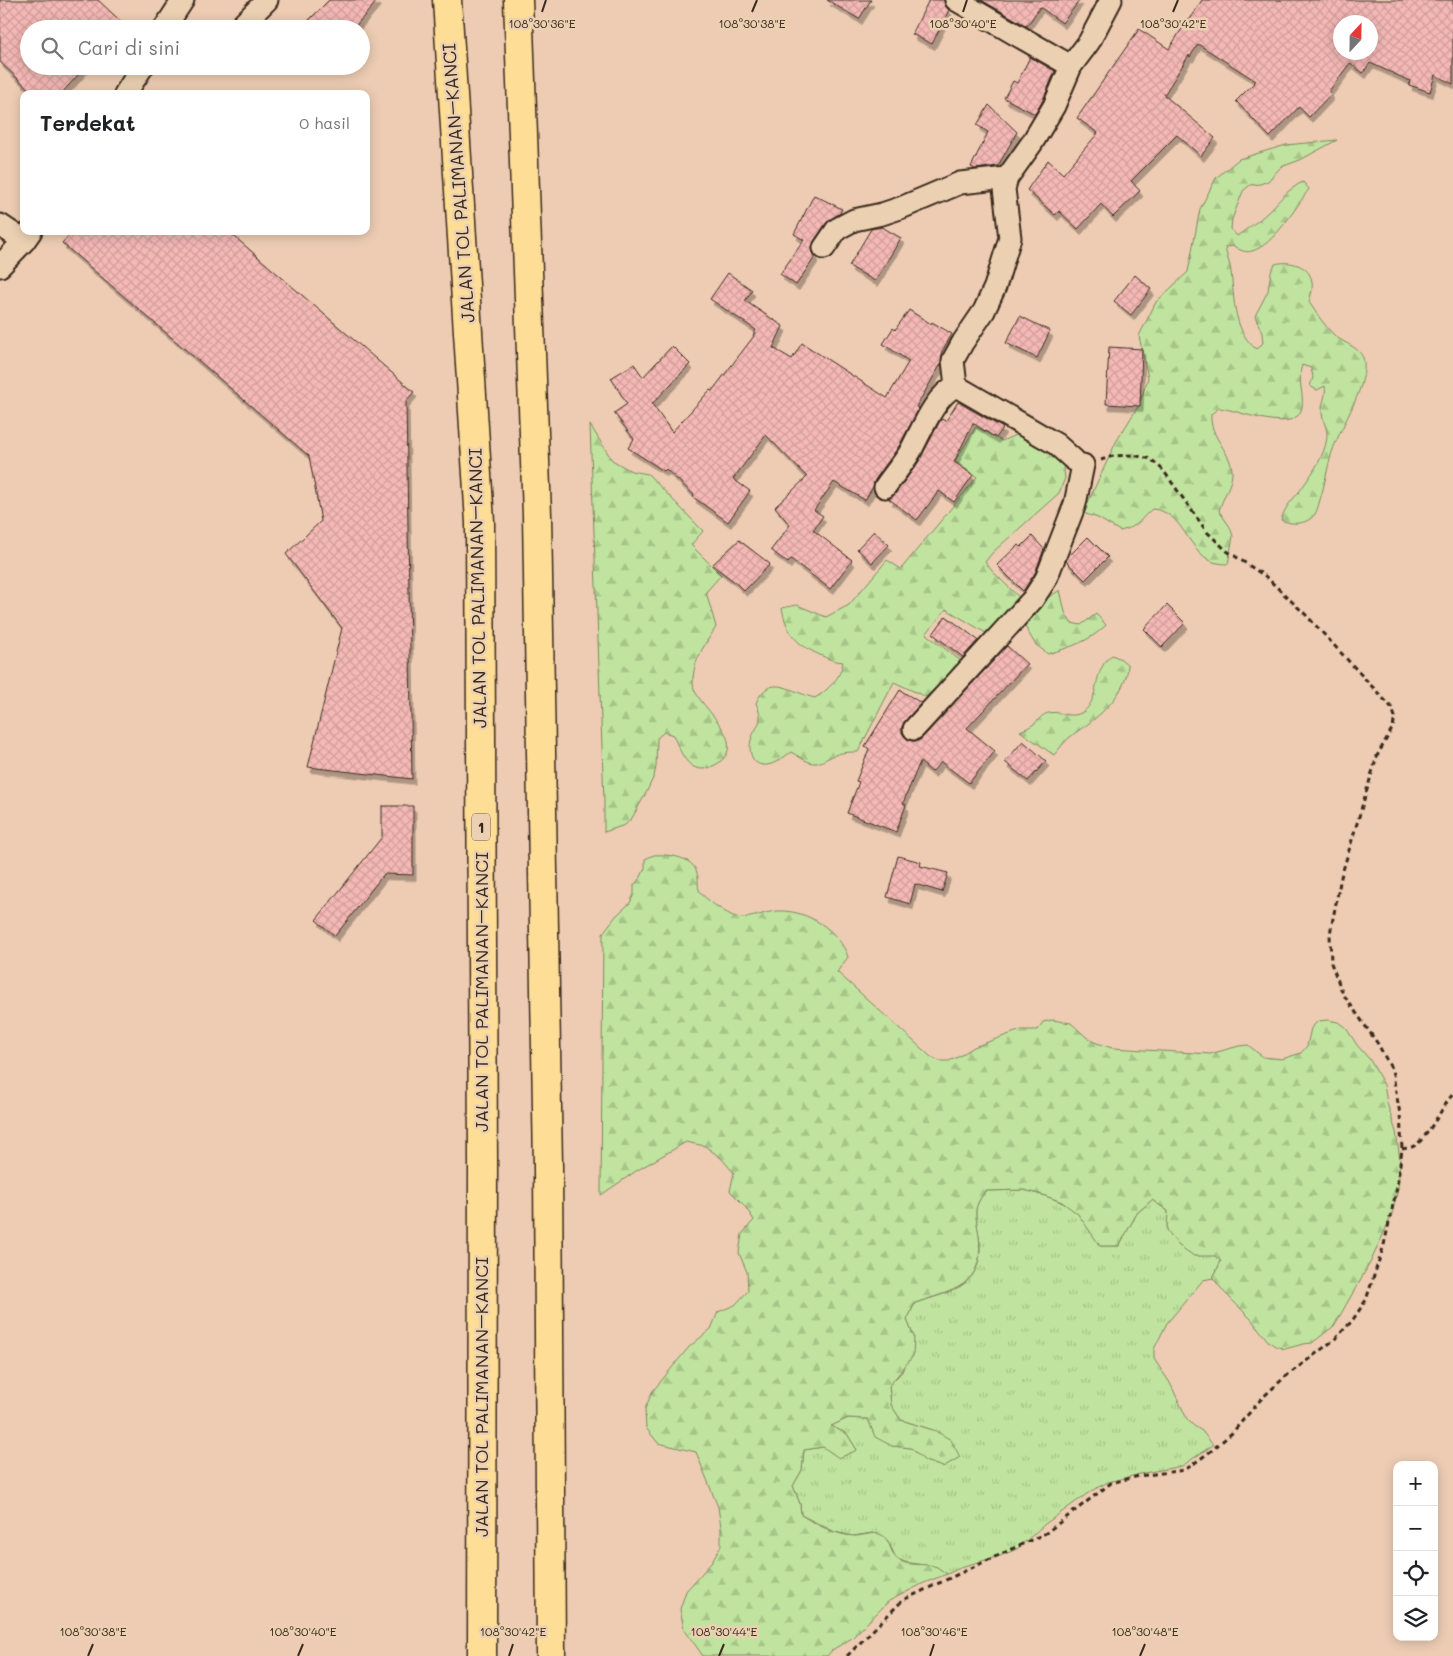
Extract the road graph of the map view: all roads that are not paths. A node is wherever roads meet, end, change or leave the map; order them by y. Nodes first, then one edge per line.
1 (183, 0) edge
2 (267, 0) edge
3 (447, 0) edge
4 (518, 0) edge
5 (956, 0) edge
6 (1111, 0) edge
7 (166, 16) edge
8 (247, 20) edge
9 (1071, 66) junction
10 (137, 75) edge
11 (128, 90) edge
12 (1007, 178) junction
13 (0, 224) edge
14 (20, 233) edge
15 (27, 236) edge
16 (824, 248) dead end
17 (0, 266) edge
18 (956, 386) junction
19 (885, 487) dead end
20 (914, 728) dead end
21 (482, 1656) edge
22 (551, 1656) edge

1 - 7 street
2 - 8 street
3 - 21 highway, JALAN TOL PALIMANAN–KANCI / 1
4 - 22 highway
5 - 9 street
6 - 9 street
9 - 12 street
10 - 11 street
12 - 16 street
12 - 18 street
13 - 14 street
15 - 17 street
18 - 19 street
18 - 20 street

